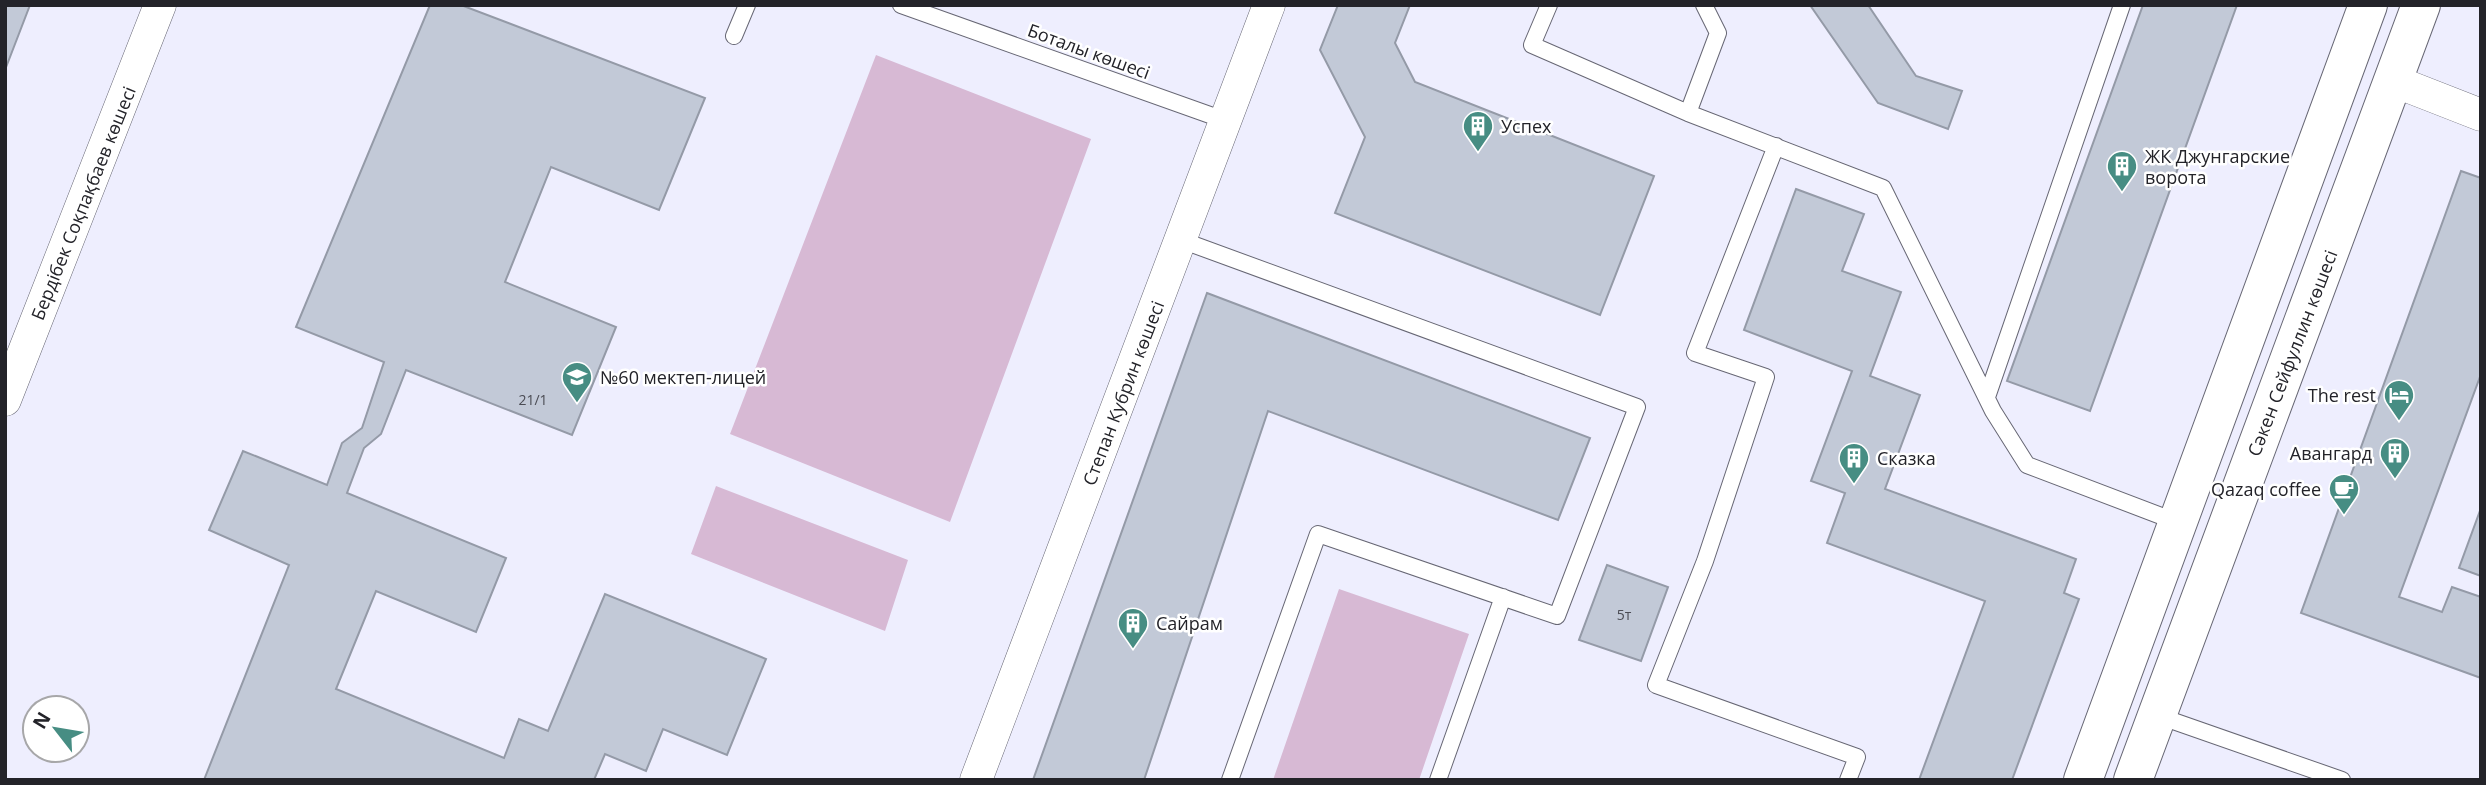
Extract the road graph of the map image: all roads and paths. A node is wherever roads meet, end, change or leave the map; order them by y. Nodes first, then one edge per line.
1 (160, 5) edge
2 (747, 5) edge
3 (901, 5) edge
4 (1269, 5) edge
5 (1549, 5) edge
6 (1704, 5) edge
7 (2122, 5) edge
8 (2368, 5) edge
9 (2421, 5) edge
10 (734, 36) dead end
11 (2394, 81) junction
12 (1688, 113) junction
13 (2481, 115) edge
14 (1224, 120) junction
15 (1776, 146) junction
16 (1181, 240) junction
17 (1987, 397) junction
18 (5, 400) edge
19 (2178, 522) junction
20 (1503, 597) junction
21 (2155, 715) junction
22 (976, 780) edge
23 (1230, 780) edge
24 (1438, 780) edge
25 (1848, 780) edge
26 (2082, 780) edge
27 (2133, 780) edge
28 (2342, 780) edge

1 - 18 street, Бердібек Соқпақбаев көшесі
2 - 10 lane
3 - 14 lane, Боталы көшесі
4 - 14 street, Степан Кубрин көшесі
5 - 12 lane
6 - 12 lane
7 - 17 lane
8 - 19 main road
9 - 11 main road, Сәкен Сейфуллин көшесі
11 - 13 street
11 - 21 main road, Сәкен Сейфуллин көшесі
12 - 15 lane
14 - 16 street, Степан Кубрин көшесі
15 - 17 lane
15 - 25 lane
16 - 20 lane
16 - 22 street, Степан Кубрин көшесі
17 - 19 lane
19 - 26 main road
20 - 23 lane
20 - 24 lane
21 - 27 main road, Сәкен Сейфуллин көшесі
21 - 28 lane

